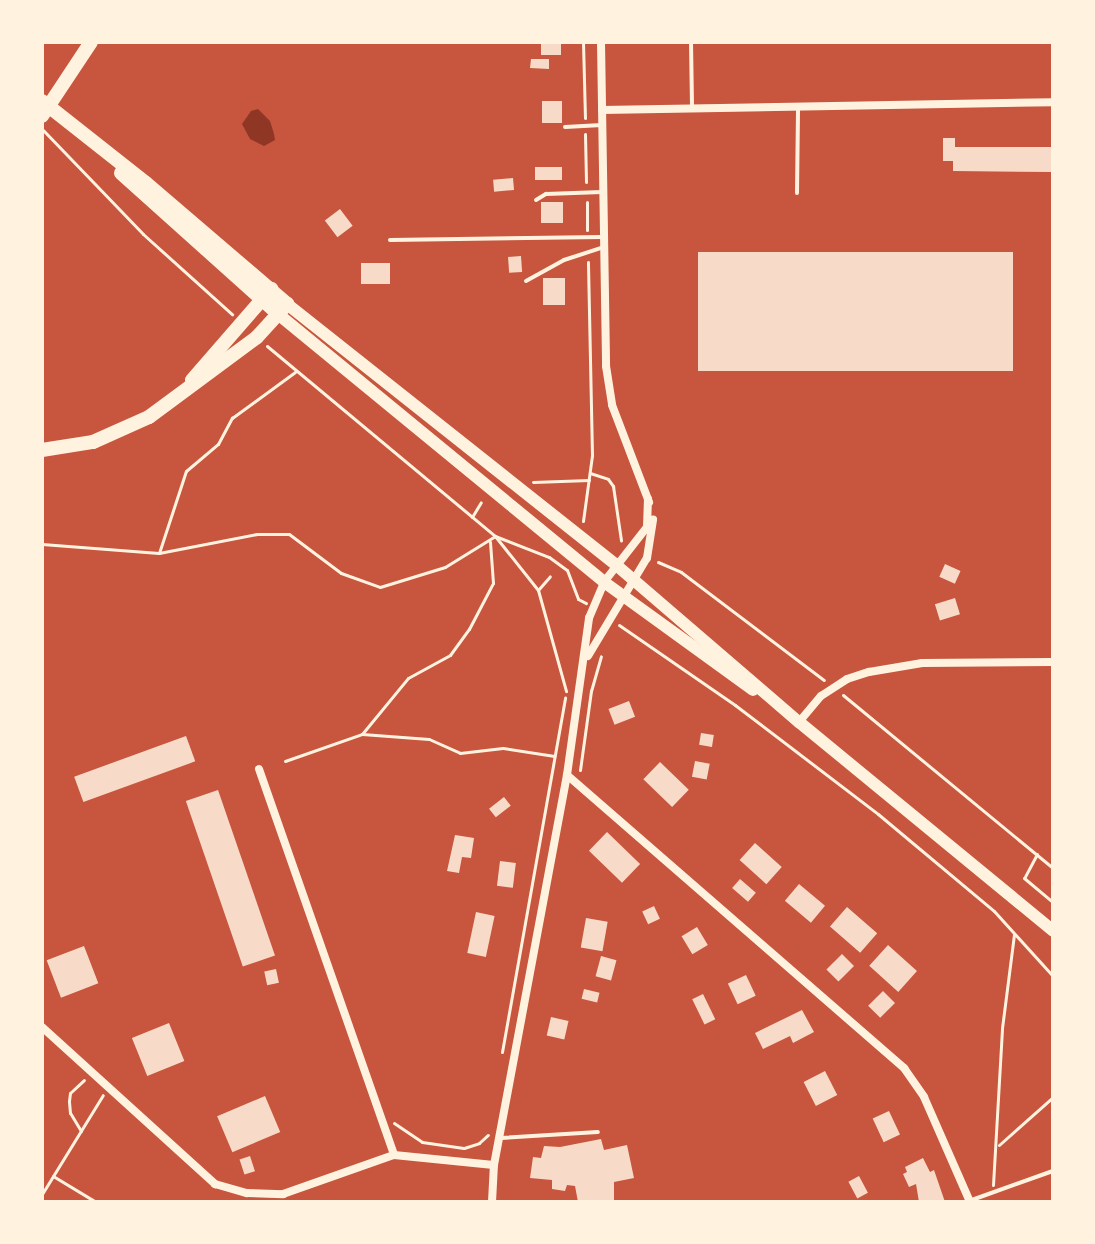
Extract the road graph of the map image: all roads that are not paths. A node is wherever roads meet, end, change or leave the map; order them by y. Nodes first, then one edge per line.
1 (91, 42) edge
2 (601, 42) edge
3 (691, 42) edge
4 (42, 101) edge
5 (1053, 102) edge
6 (798, 106) junction
7 (692, 107) junction
8 (602, 110) junction
9 (42, 116) edge
10 (602, 125) junction
11 (565, 127) dead end
12 (602, 192) junction
13 (797, 193) dead end
14 (536, 200) dead end
15 (602, 237) junction
16 (390, 240) dead end
17 (602, 248) junction
18 (526, 281) dead end
19 (266, 295) junction
20 (283, 309) junction
21 (176, 398) junction
22 (42, 450) edge
23 (648, 499) junction
24 (615, 564) junction
25 (634, 580) junction
26 (604, 582) junction
27 (623, 597) junction
28 (1053, 662) edge
29 (584, 670) junction
30 (799, 722) junction
31 (259, 769) dead end
32 (567, 775) junction
33 (1053, 931) edge
34 (42, 1027) edge
35 (598, 1132) dead end
36 (499, 1138) junction
37 (394, 1155) junction
38 (494, 1165) junction
39 (1053, 1171) edge
40 (970, 1201) edge
41 (492, 1202) edge

1 - 9 main road
2 - 8 street
3 - 7 lane
4 - 19 main road
5 - 6 street
6 - 7 street
6 - 13 lane
7 - 8 street
8 - 10 street
10 - 11 lane
10 - 12 street
12 - 14 lane
12 - 15 street
15 - 16 lane
15 - 17 street
17 - 18 lane
17 - 23 street
19 - 20 main road
19 - 21 main road
20 - 21 main road
20 - 24 main road
20 - 26 main road
21 - 22 main road
23 - 24 street
23 - 25 street
24 - 25 main road
24 - 26 street
25 - 27 street
25 - 30 main road
26 - 27 main road
26 - 29 street
27 - 29 street
27 - 30 main road
28 - 30 street
29 - 32 street
30 - 33 main road
31 - 37 street
32 - 36 street
32 - 40 street
34 - 37 street
35 - 36 lane
36 - 38 street
37 - 38 street
38 - 41 street
39 - 40 lane

